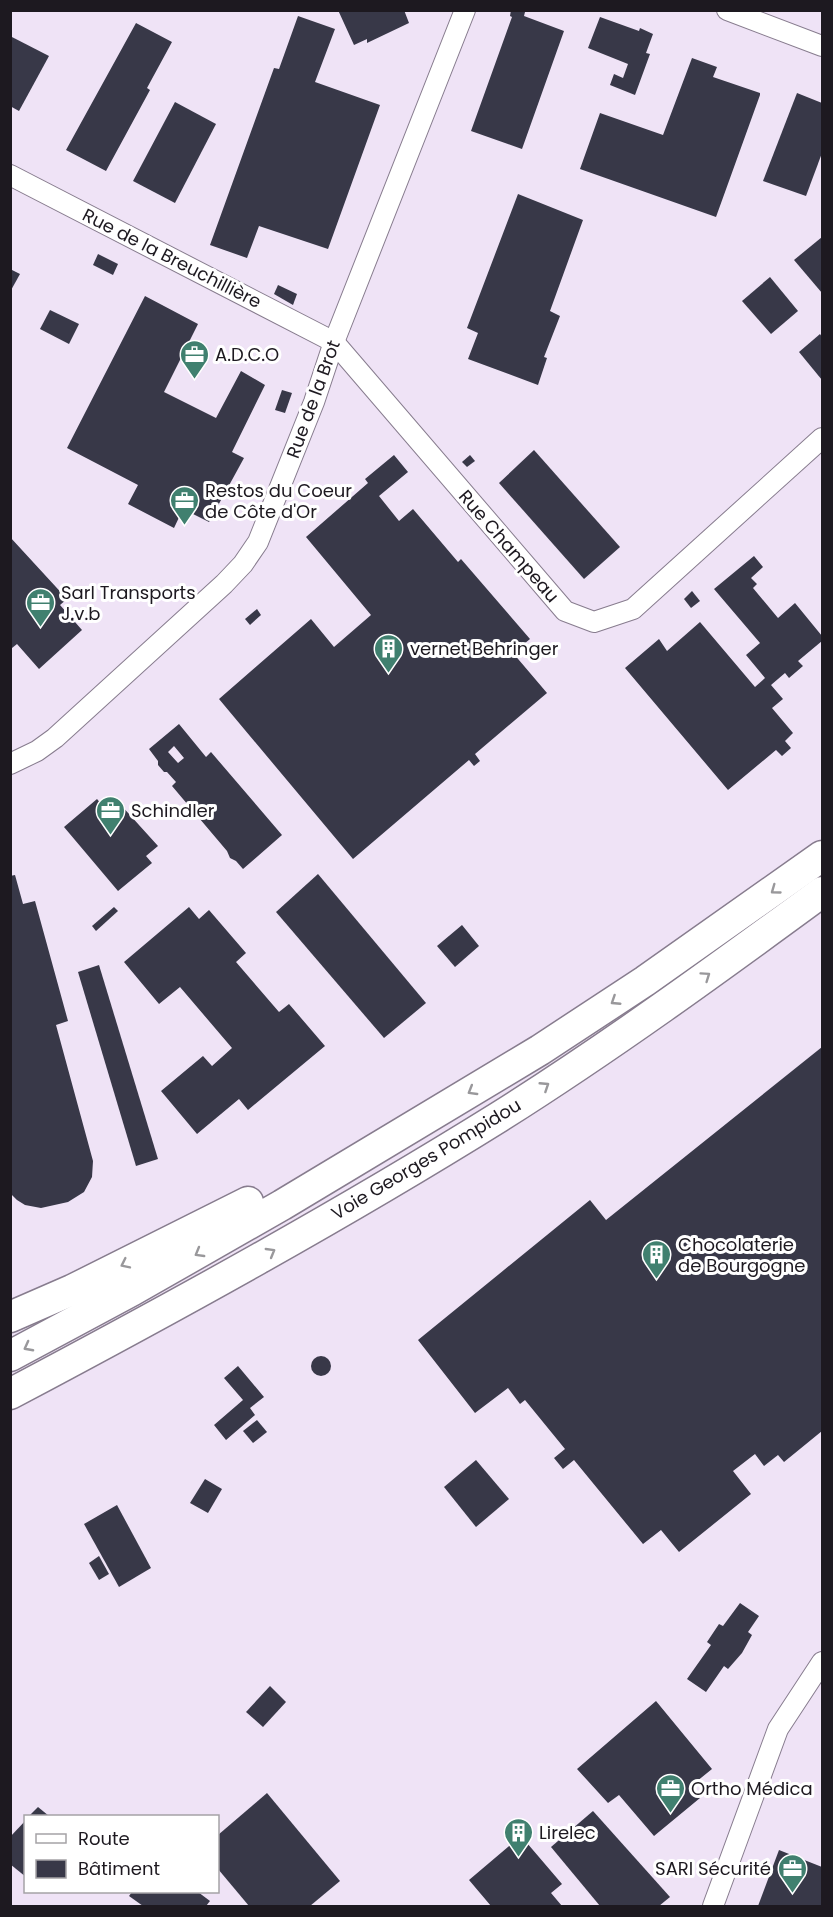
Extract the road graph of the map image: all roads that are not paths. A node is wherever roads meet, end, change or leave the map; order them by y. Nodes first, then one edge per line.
1 (465, 10) edge
2 (727, 10) edge
3 (822, 46) edge
4 (10, 175) edge
5 (334, 342) junction
6 (822, 438) edge
7 (10, 764) edge
8 (822, 855) edge
9 (822, 892) edge
10 (430, 1117) junction
11 (220, 1281) junction
12 (10, 1317) edge
13 (10, 1356) edge
14 (10, 1394) edge
15 (10, 1413) edge
16 (822, 1662) edge
17 (713, 1906) edge

1 - 5 street, Rue de la Brot
2 - 3 street
4 - 5 street, Rue de la Breuchillière
5 - 6 street, Rue Champeau
5 - 7 street, Rue de la Brot
8 -> 10 highway, Voie Georges Pompidou
11 -> 9 highway, Voie Georges Pompidou
10 -> 12 highway
10 -> 13 highway, Voie Georges Pompidou
11 - 14 highway, Voie Georges Pompidou
11 - 15 highway
16 - 17 street

